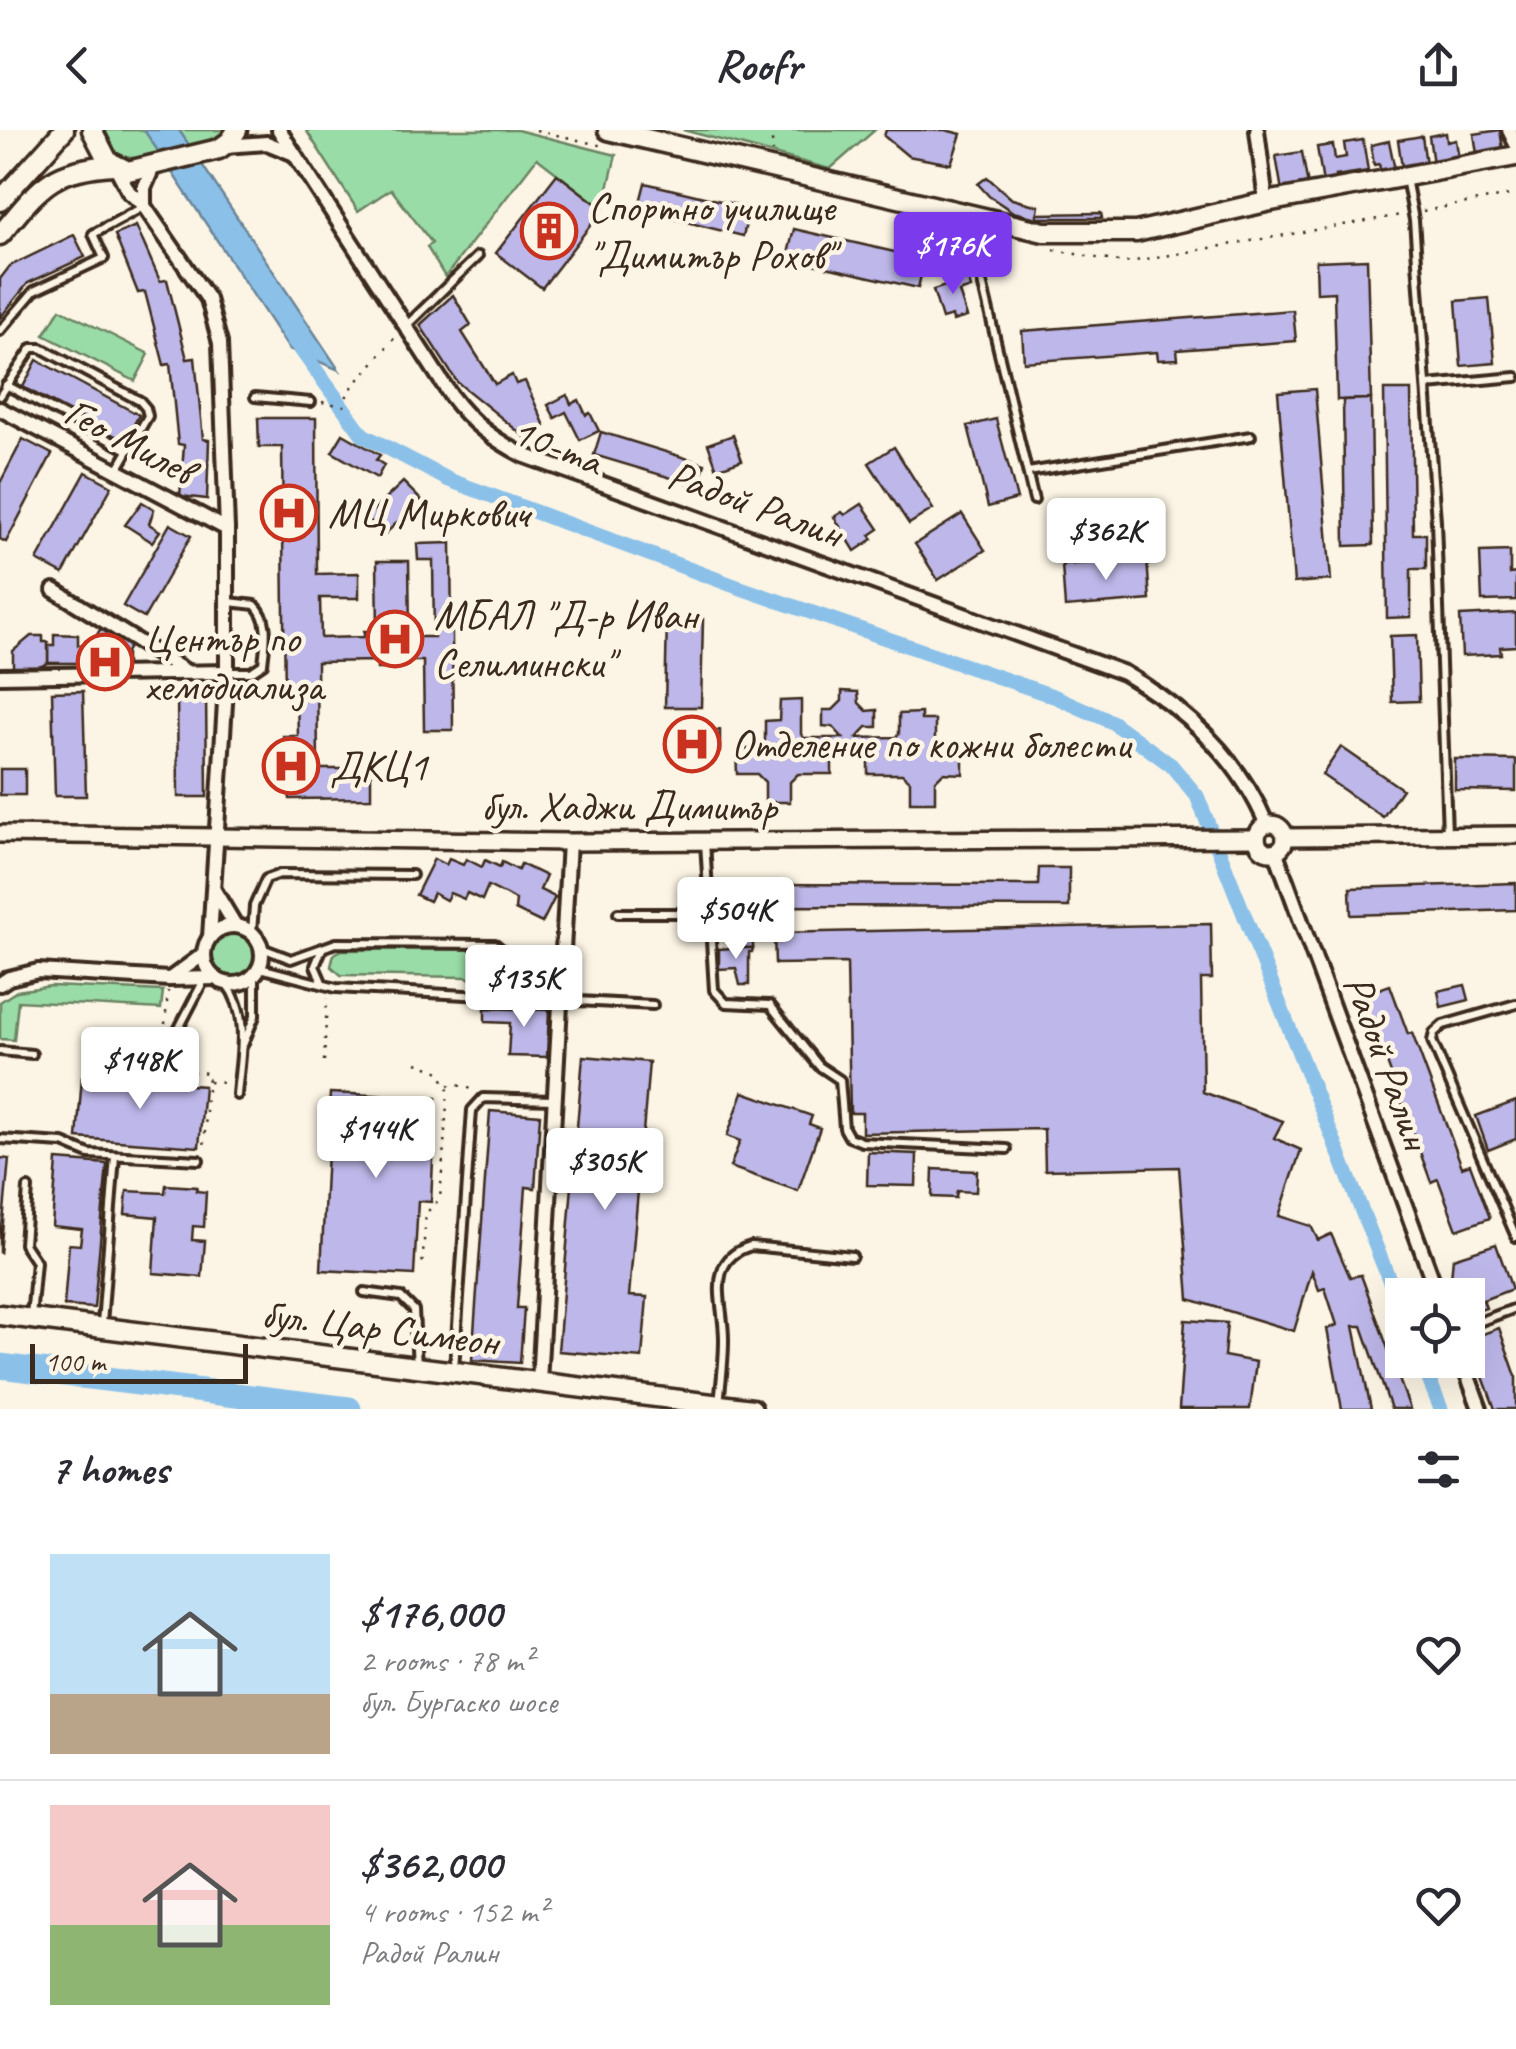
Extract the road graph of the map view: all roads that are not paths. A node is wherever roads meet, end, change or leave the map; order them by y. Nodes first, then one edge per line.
1 (51, 130) edge
2 (64, 130) edge
3 (92, 130) edge
4 (237, 130) edge
5 (279, 130) edge
6 (608, 130) edge
7 (1257, 130) edge
8 (1509, 130) edge
9 (1516, 144) edge
10 (224, 146) junction
11 (294, 154) junction
12 (1516, 156) edge
13 (31, 164) junction
14 (114, 166) junction
15 (155, 166) junction
16 (1406, 176) junction
17 (0, 201) edge
18 (1266, 202) junction
19 (144, 206) junction
20 (966, 214) junction
21 (0, 235) edge
22 (478, 256) dead end
23 (406, 327) junction
24 (0, 332) edge
25 (1516, 377) edge
26 (1427, 385) junction
27 (6, 386) junction
28 (0, 396) edge
29 (255, 397) dead end
30 (311, 402) dead end
31 (0, 409) edge
32 (1252, 436) dead end
33 (128, 450) junction
34 (116, 472) junction
35 (1028, 472) junction
36 (1034, 500) dead end
37 (227, 529) junction
38 (54, 590) dead end
39 (226, 602) junction
40 (228, 672) junction
41 (1, 673) edge
42 (189, 674) junction
43 (1256, 833) junction
44 (0, 834) edge
45 (218, 836) junction
46 (1447, 836) junction
47 (1516, 836) edge
48 (704, 841) junction
49 (569, 842) junction
50 (1280, 844) junction
51 (412, 875) dead end
52 (214, 890) junction
53 (618, 913) dead end
54 (709, 913) junction
55 (235, 925) junction
56 (252, 932) junction
57 (210, 936) junction
58 (262, 948) junction
59 (323, 948) junction
60 (204, 954) junction
61 (257, 971) junction
62 (216, 980) junction
63 (322, 982) junction
64 (0, 984) edge
65 (168, 985) junction
66 (508, 995) junction
67 (560, 1000) junction
68 (1516, 1004) edge
69 (653, 1005) dead end
70 (240, 1050) junction
71 (0, 1052) edge
72 (32, 1054) dead end
73 (176, 1064) road end
74 (237, 1095) dead end
75 (555, 1100) junction
76 (0, 1140) edge
77 (1007, 1149) dead end
78 (115, 1156) junction
79 (199, 1160) road end
80 (28, 1188) dead end
81 (1516, 1237) edge
82 (852, 1256) dead end
83 (1432, 1278) edge
84 (364, 1292) dead end
85 (1516, 1308) edge
86 (0, 1316) edge
87 (31, 1319) junction
88 (1485, 1320) edge
89 (102, 1328) junction
90 (417, 1368) junction
91 (454, 1372) junction
92 (1469, 1378) edge
93 (539, 1383) junction
94 (719, 1405) junction
95 (752, 1409) edge
96 (1480, 1409) edge

1 - 13 main road
2 - 13 main road
3 - 14 main road
4 - 10 main road
5 - 11 street, Радой Ралин
6 - 20 main road
7 - 18 street
8 - 9 street
10 - 11 street
10 - 15 main road
11 - 23 street, Радой Ралин
12 - 16 main road
13 - 17 main road
14 - 15 main road
14 - 19 street
14 - 21 main road
15 - 19 street
16 - 18 main road
16 - 26 lane
18 - 20 main road
19 - 24 lane
19 - 37 street
20 - 35 lane
22 - 23 lane
23 - 43 street, Радой Ралин
25 - 26 lane
26 - 46 lane
27 - 28 lane
27 - 33 lane
27 - 33 lane
29 - 30 lane
31 - 34 street, Гео Милев
32 - 35 lane
33 - 34 lane
34 - 37 street, Гео Милев
35 - 36 lane
37 - 39 street
38 - 42 street
39 - 40 street
39 - 40 lane
40 - 42 street
40 - 45 street
41 - 42 street
43 - 48 street, бул. Хаджи Димитър
43 - 50 street
43 - 50 street
44 - 45 street, бул. Хаджи Димитър
45 - 49 street, бул. Хаджи Димитър
45 - 52 street
46 - 47 street
46 - 50 street
48 - 49 street, бул. Хаджи Димитър
48 - 54 lane
49 - 67 street
50 - 83 street, Радой Ралин
51 - 56 lane
52 - 55 street
52 - 57 street
53 - 54 lane
54 - 77 lane
55 - 56 street
55 - 57 street
56 - 58 street
57 - 60 street
58 - 59 lane
58 - 61 street
59 - 63 lane
59 - 66 lane
60 - 62 street
60 - 65 street
61 - 62 street
61 - 63 lane
61 - 70 lane
62 - 65 street
62 - 70 lane
62 - 73 lane
63 - 66 lane
64 - 65 street
66 - 67 lane
67 - 69 lane
67 - 75 street
68 - 81 lane
70 - 74 lane
71 - 72 lane
75 - 91 lane
75 - 93 street
76 - 78 lane
78 - 79 lane
78 - 89 lane
80 - 87 lane
82 - 94 lane
84 - 90 lane
85 - 88 lane
86 - 87 main road, бул. Цар Симеон
87 - 89 main road, бул. Цар Симеон
89 - 90 main road, бул. Цар Симеон
90 - 91 main road, бул. Цар Симеон
91 - 93 main road, бул. Цар Симеон
92 - 96 street
93 - 94 main road, бул. Цар Симеон
94 - 95 main road, бул. Цар Симеон

